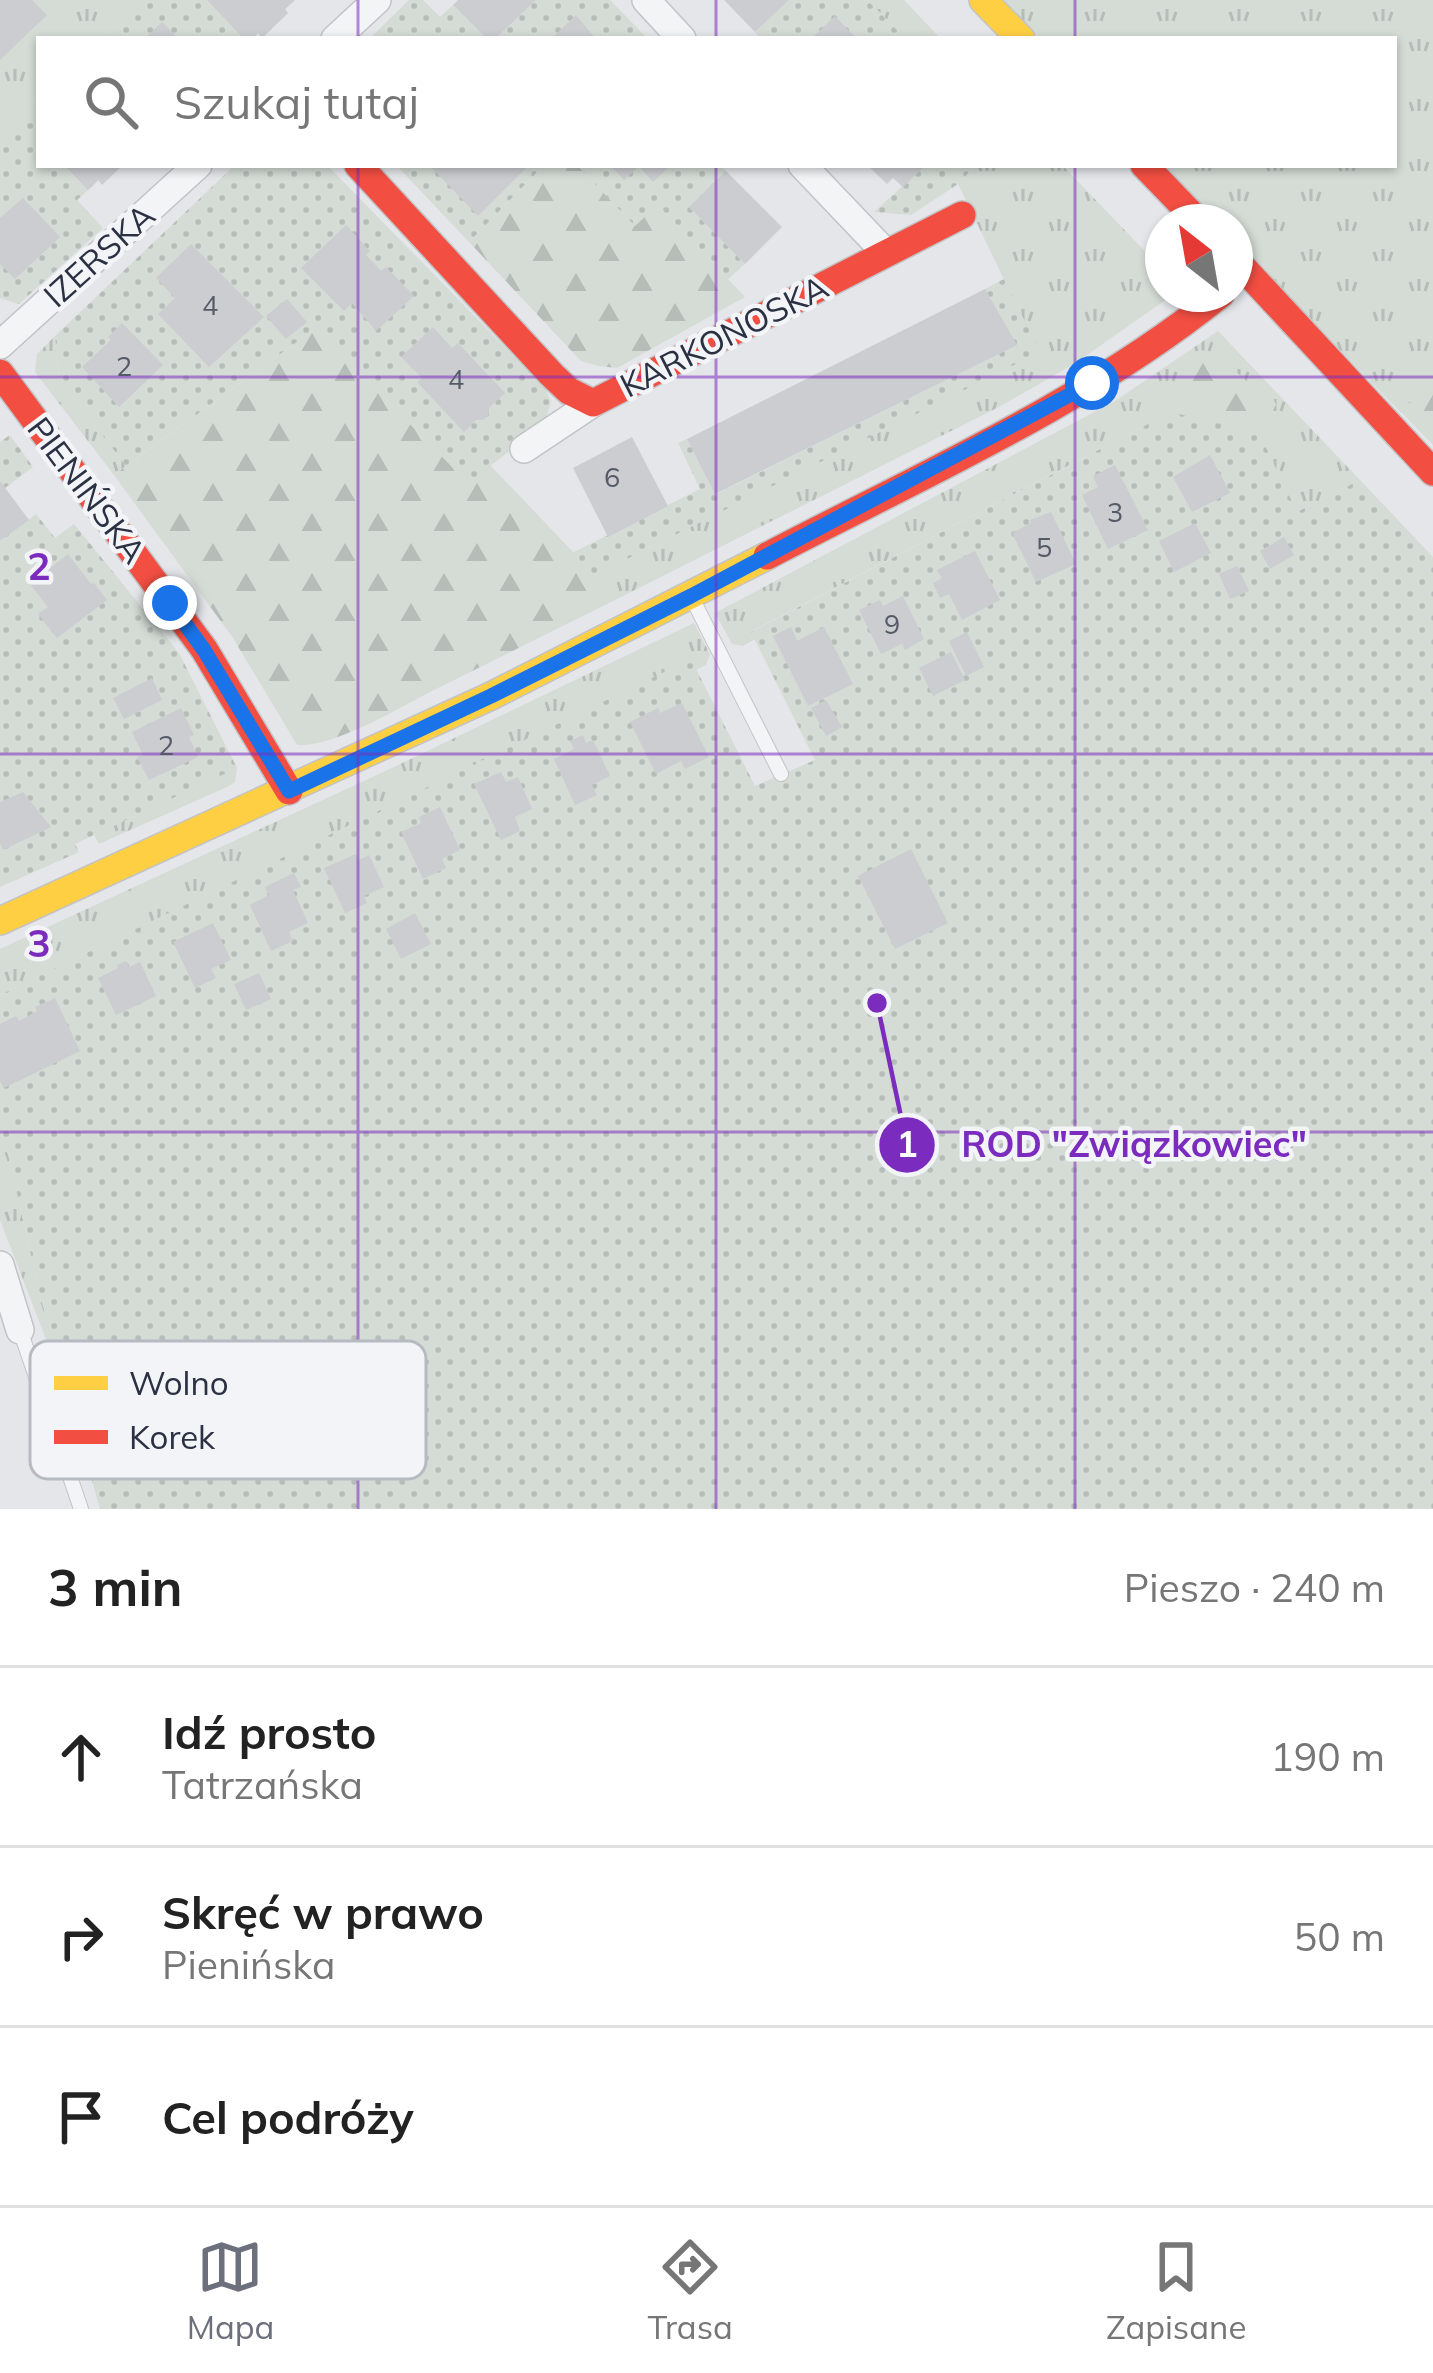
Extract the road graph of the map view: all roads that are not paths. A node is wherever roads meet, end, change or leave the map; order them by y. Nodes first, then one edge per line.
1 (377, 0) edge
2 (646, 0) edge
3 (983, 0) edge
4 (338, 36) edge
5 (679, 36) edge
6 (1018, 36) edge
7 (195, 168) edge
8 (361, 168) edge
9 (805, 168) edge
10 (1147, 168) edge
11 (1182, 204) edge
12 (962, 215) dead end
13 (886, 253) junction
14 (1253, 285) edge
15 (1199, 312) edge
16 (0, 345) edge
17 (0, 373) edge
18 (593, 403) junction
19 (524, 449) dead end
20 (1433, 472) edge
21 (691, 596) junction
22 (781, 774) dead end
23 (289, 791) junction
24 (0, 921) edge
25 (0, 1265) edge
26 (20, 1330) joint
27 (30, 1359) edge
28 (71, 1479) edge
29 (81, 1509) edge

1 - 4 street
2 - 5 street
3 - 6 street
7 - 16 street, IZERSKA
8 - 18 street, KARKONOSKA
9 - 13 street
10 - 11 street
12 - 13 street, KARKONOSKA
13 - 18 street, KARKONOSKA
14 - 20 street
15 - 21 street
17 - 23 street, PIENIŃSKA
18 - 19 street
21 - 22 lane
21 - 23 street
23 - 24 street
25 - 26 street
26 - 27 lane
28 - 29 lane

